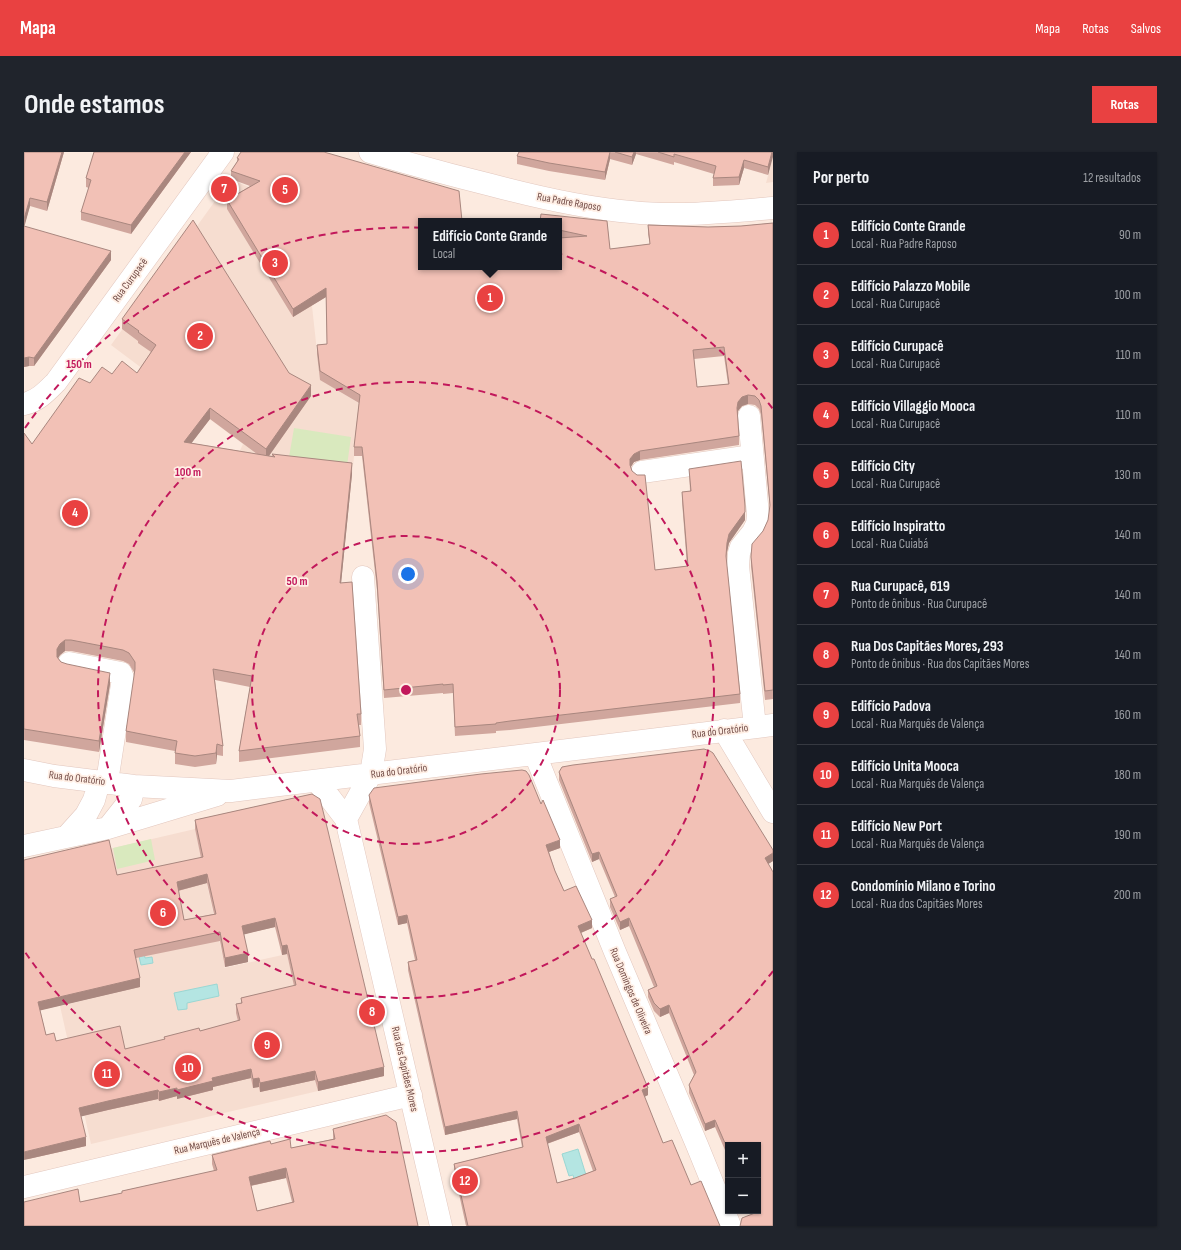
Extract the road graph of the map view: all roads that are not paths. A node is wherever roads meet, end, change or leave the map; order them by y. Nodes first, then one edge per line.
1 (223, 152) edge
2 (370, 152) edge
3 (773, 208) edge
4 (27, 403) edge
5 (749, 416) dead end
6 (752, 456) junction
7 (642, 472) dead end
8 (363, 577) dead end
9 (69, 663) edge
10 (764, 726) edge
11 (724, 730) junction
12 (535, 754) junction
13 (24, 770) edge
14 (371, 774) junction
15 (317, 781) junction
16 (103, 782) junction
17 (134, 786) junction
18 (231, 791) junction
19 (773, 812) edge
20 (346, 819) junction
21 (108, 828) junction
22 (68, 835) junction
23 (24, 846) edge
24 (411, 1095) junction
25 (24, 1187) edge
26 (441, 1226) edge
27 (730, 1226) edge

1 - 4 street, Rua Curupacê
2 - 3 street, Rua Padre Raposo
5 - 6 street
6 - 7 street
6 - 10 street
8 - 14 street
9 - 16 street
10 - 11 street, Rua do Oratório
11 - 12 street, Rua do Oratório
11 - 19 street
12 - 14 street, Rua do Oratório
12 - 27 street, Rua Domingos de Oliveira
13 - 16 street, Rua do Oratório
14 - 15 street, Rua do Oratório
14 - 20 street
15 - 18 street, Rua do Oratório
15 - 20 street, Rua dos Capitães Mores
16 - 17 street, Rua do Oratório
16 - 22 street
17 - 18 street, Rua do Oratório
17 - 21 street
18 - 21 street
20 - 24 street, Rua dos Capitães Mores
21 - 22 street
22 - 23 street
24 - 25 street, Rua Marquês de Valença
24 - 26 street, Rua dos Capitães Mores

